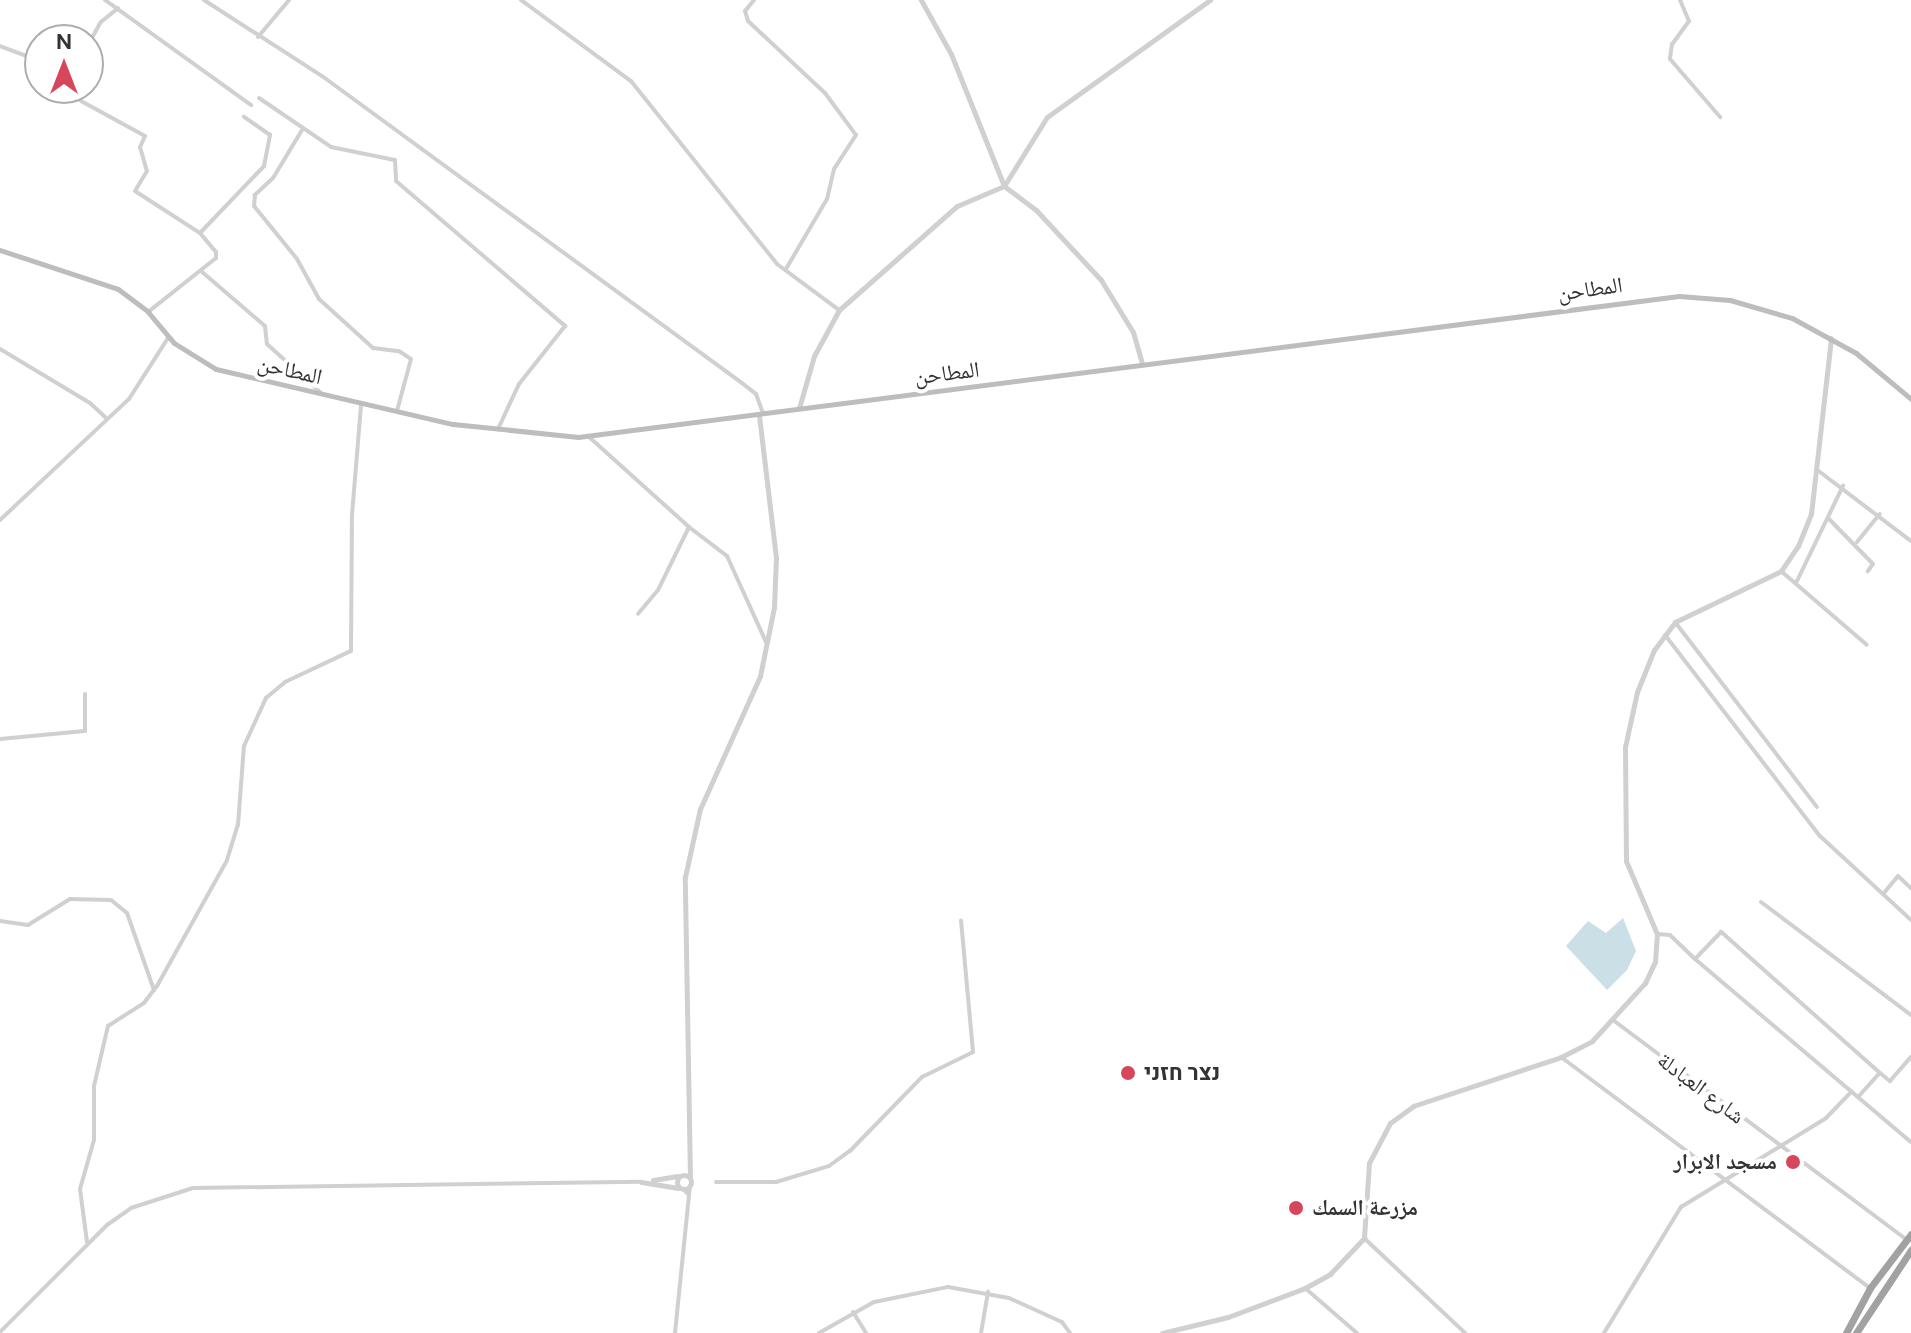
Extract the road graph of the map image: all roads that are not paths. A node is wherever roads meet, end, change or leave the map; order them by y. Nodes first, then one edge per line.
1 (105, 0) edge
2 (204, 0) edge
3 (289, 0) edge
4 (521, 0) edge
5 (754, 0) edge
6 (921, 0) edge
7 (1210, 0) edge
8 (1680, 0) edge
9 (118, 8) junction
10 (100, 24) edge
11 (258, 37) junction
12 (0, 46) edge
13 (24, 55) edge
14 (259, 98) dead end
15 (86, 104) edge
16 (251, 105) dead end
17 (244, 117) dead end
18 (1720, 117) dead end
19 (302, 130) junction
20 (1004, 186) junction
21 (200, 233) junction
22 (0, 250) edge
23 (786, 269) junction
24 (200, 270) junction
25 (839, 310) junction
26 (148, 312) junction
27 (1831, 337) junction
28 (168, 338) junction
29 (0, 349) edge
30 (1142, 364) junction
31 (322, 394) junction
32 (1911, 399) edge
33 (361, 405) junction
34 (799, 408) junction
35 (397, 411) junction
36 (761, 415) junction
37 (106, 418) junction
38 (498, 429) junction
39 (588, 436) junction
40 (1816, 469) junction
41 (1843, 486) junction
42 (1880, 514) junction
43 (1828, 518) junction
44 (0, 520) edge
45 (689, 527) junction
46 (1911, 541) edge
47 (1857, 542) junction
48 (1781, 571) junction
49 (1868, 571) dead end
50 (1797, 582) junction
51 (638, 614) dead end
52 (1675, 622) junction
53 (1664, 634) junction
54 (1867, 645) dead end
55 (768, 646) junction
56 (85, 694) dead end
57 (0, 739) edge
58 (1817, 807) dead end
59 (1911, 888) edge
60 (1883, 894) junction
61 (1761, 902) dead end
62 (1911, 920) edge
63 (0, 921) edge
64 (961, 921) dead end
65 (1657, 934) junction
66 (1695, 959) junction
67 (154, 990) junction
68 (1911, 1015) edge
69 (1613, 1020) junction
70 (1561, 1057) junction
71 (1911, 1057) edge
72 (1880, 1073) junction
73 (1852, 1091) junction
74 (1859, 1096) junction
75 (1911, 1142) edge
76 (1781, 1146) junction
77 (686, 1153) junction
78 (680, 1176) junction
79 (690, 1178) junction
80 (641, 1182) junction
81 (716, 1182) dead end
82 (1726, 1182) junction
83 (690, 1186) junction
84 (681, 1188) junction
85 (689, 1195) junction
86 (1909, 1237) edge
87 (1364, 1238) junction
88 (87, 1242) junction
89 (1911, 1250) edge
90 (1305, 1288) junction
91 (1870, 1288) junction
92 (988, 1292) junction
93 (853, 1312) junction
94 (0, 1332) edge
95 (675, 1333) edge
96 (819, 1333) edge
97 (866, 1333) edge
98 (981, 1333) edge
99 (1070, 1333) edge
100 (1162, 1333) edge
101 (1357, 1333) edge
102 (1465, 1333) edge
103 (1604, 1333) edge
104 (1846, 1333) edge
105 (1856, 1333) edge

1 - 9 street
2 - 11 street
3 - 11 street
4 - 23 street
5 - 23 street
6 - 20 street
7 - 20 street
8 - 18 street
9 - 10 street
9 - 16 street
11 - 36 street
12 - 13 street
14 - 19 street
15 - 21 street
17 - 21 street
19 - 35 street
19 - 38 street
20 - 25 street
20 - 30 street
21 - 24 street
22 - 26 main road, المطاحن
23 - 25 street
24 - 26 street
24 - 31 street
25 - 34 street
26 - 28 main road, المطاحن
27 - 30 main road, المطاحن
27 - 32 main road, المطاحن
27 - 40 street
28 - 31 main road, المطاحن
28 - 37 street
29 - 37 street
30 - 34 main road, المطاحن
31 - 33 main road, المطاحن
33 - 35 main road, المطاحن
33 - 67 street
34 - 36 main road, المطاحن
35 - 38 main road, المطاحن
36 - 39 main road, المطاحن
36 - 55 street
37 - 44 street
38 - 39 main road, المطاحن
39 - 45 street
40 - 41 street
40 - 48 street
41 - 42 street
41 - 43 street
42 - 46 street
42 - 47 street
43 - 47 street
43 - 50 street
45 - 51 street
45 - 55 street
47 - 49 street
48 - 50 street
48 - 52 street
50 - 54 street
52 - 53 street
52 - 58 street
53 - 60 street
53 - 65 street
55 - 77 street
56 - 57 street
59 - 60 street
60 - 62 street
61 - 68 street
63 - 67 street
64 - 81 street
65 - 66 street
65 - 69 street
66 - 72 street
66 - 73 street
67 - 88 street
69 - 70 street
69 - 76 street, شارع العبادلة
70 - 82 street
70 - 87 street
71 - 72 street
72 - 74 street
73 - 74 street
73 - 76 street
74 - 75 street
76 - 82 street
76 - 86 street, شارع العبادلة
77 - 78 street
77 - 79 street
78 - 79 street
78 - 80 street
78 - 84 street
79 - 83 street
80 - 84 street
80 - 88 street
82 - 91 street
82 - 103 street
83 - 84 street
83 - 85 street
84 - 85 street
85 - 95 street
86 - 91 highway
87 - 90 street
87 - 102 street
88 - 94 street
89 - 105 highway
90 - 100 street
90 - 101 street
91 - 104 highway
92 - 93 street
92 - 98 street
92 - 99 street
93 - 96 street
93 - 97 street

